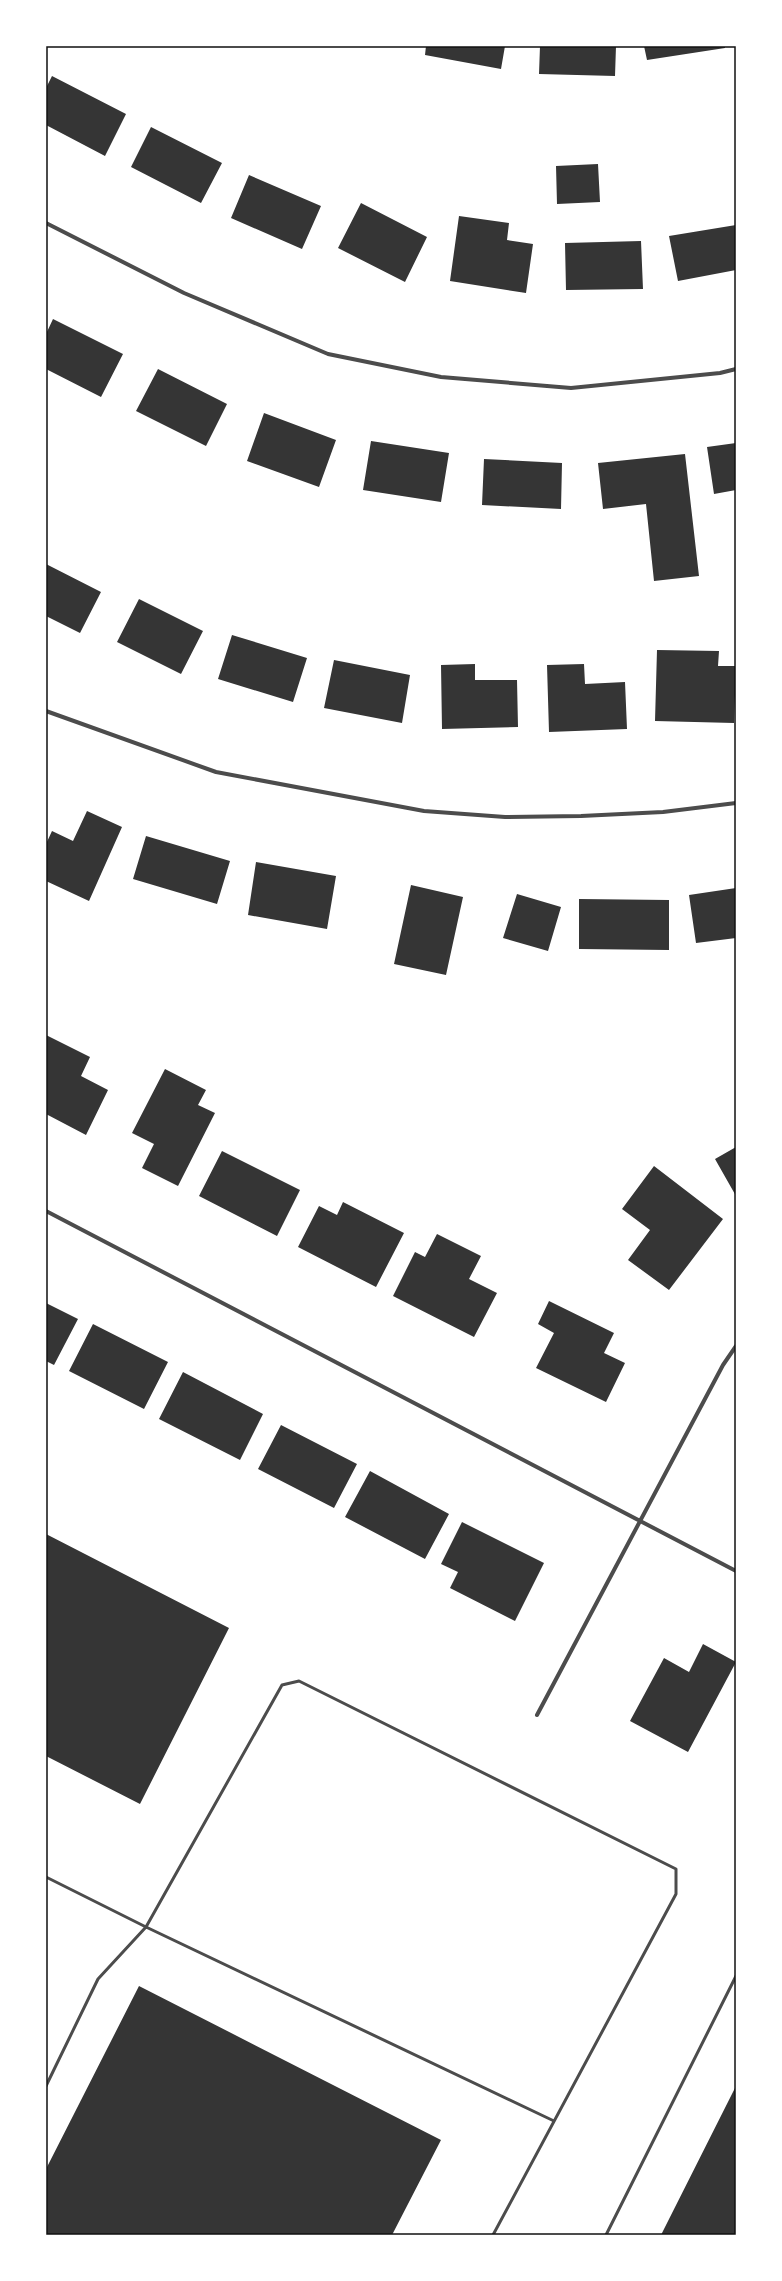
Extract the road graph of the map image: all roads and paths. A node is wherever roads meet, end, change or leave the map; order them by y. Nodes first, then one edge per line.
1 (46, 223) edge
2 (736, 369) edge
3 (46, 711) edge
4 (736, 803) edge
5 (46, 1211) edge
6 (736, 1346) edge
7 (640, 1522) junction
8 (736, 1571) edge
9 (537, 1715) dead end
10 (46, 1877) edge
11 (146, 1927) junction
12 (736, 1976) edge
13 (46, 2086) edge
14 (554, 2122) junction
15 (493, 2235) edge
16 (606, 2235) edge

1 - 2 street
3 - 4 street
5 - 7 street
6 - 7 street
7 - 8 street
7 - 9 street
10 - 11 lane
11 - 13 lane
11 - 14 lane
11 - 14 lane
12 - 16 lane
14 - 15 lane

